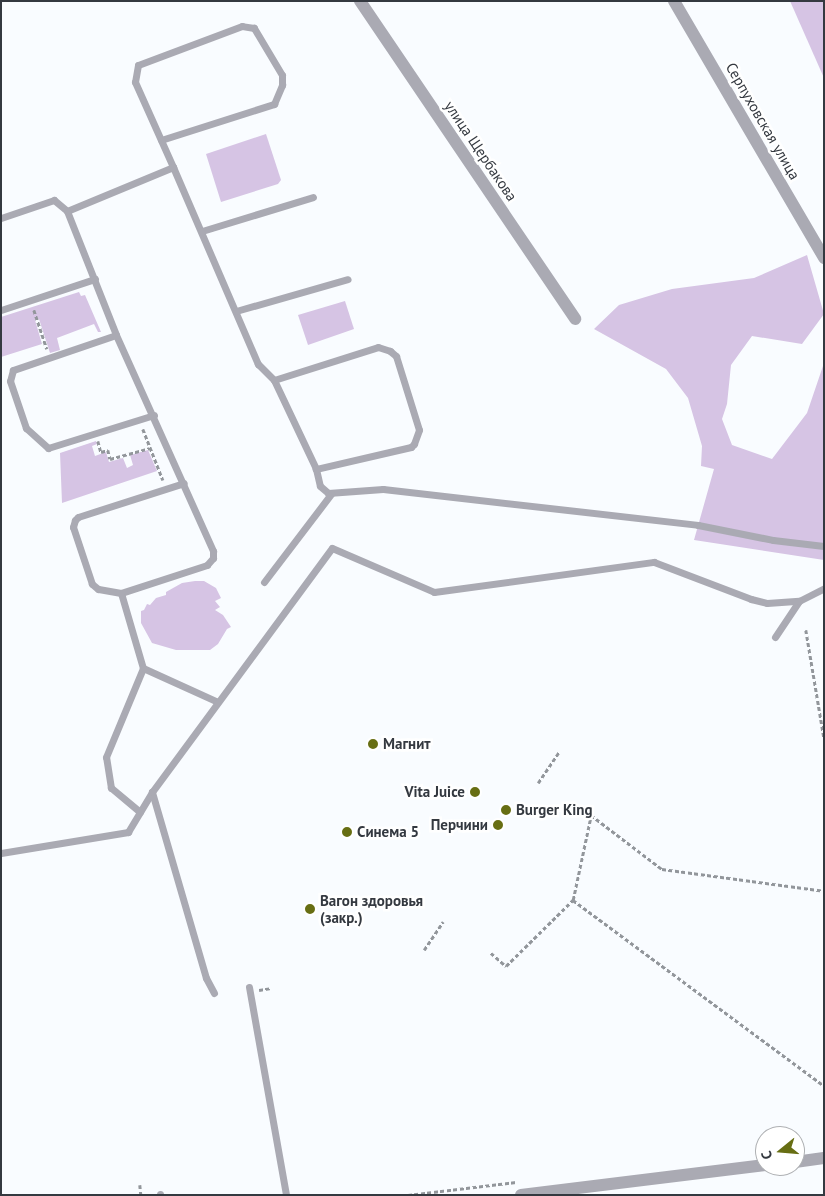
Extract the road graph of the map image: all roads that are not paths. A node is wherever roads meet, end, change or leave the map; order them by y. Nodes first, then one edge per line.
1 (360, 1) edge
2 (674, 1) edge
3 (161, 140) junction
4 (173, 167) junction
5 (313, 197) dead end
6 (68, 211) junction
7 (1, 218) edge
8 (202, 232) junction
9 (824, 258) edge
10 (95, 278) junction
11 (348, 279) dead end
12 (1, 310) edge
13 (236, 311) junction
14 (575, 319) dead end
15 (116, 335) junction
16 (274, 380) junction
17 (154, 415) junction
18 (316, 469) junction
19 (184, 483) junction
20 (331, 494) junction
21 (824, 546) edge
22 (264, 582) dead end
23 (824, 588) edge
24 (121, 593) junction
25 (800, 601) junction
26 (775, 637) dead end
27 (143, 668) junction
28 (218, 702) junction
29 (152, 792) junction
30 (140, 812) junction
31 (1, 853) edge
32 (249, 987) dead end
33 (214, 993) dead end
34 (824, 1158) edge
35 (805, 1161) edge
36 (755, 1166) edge
37 (560, 1192) edge
38 (286, 1195) edge
39 (522, 1195) edge

1 - 14 street, улица Щербакова
2 - 9 street, Серпуховская улица
3 - 3 lane
3 - 4 lane
4 - 6 lane
4 - 8 lane
5 - 8 lane
6 - 7 lane
6 - 10 lane
8 - 13 lane
10 - 12 lane
10 - 15 lane
11 - 13 lane
13 - 16 lane
15 - 17 lane
15 - 17 lane
16 - 18 lane
16 - 18 lane
17 - 19 lane
18 - 20 lane
19 - 24 lane
19 - 24 lane
20 - 21 lane
20 - 22 lane
23 - 25 lane
24 - 27 lane
25 - 26 lane
25 - 28 lane
27 - 28 lane
27 - 30 lane
28 - 29 lane
29 - 30 lane
29 - 33 lane
30 - 31 lane
32 - 38 lane
34 - 35 street
36 - 37 street
37 - 39 street

